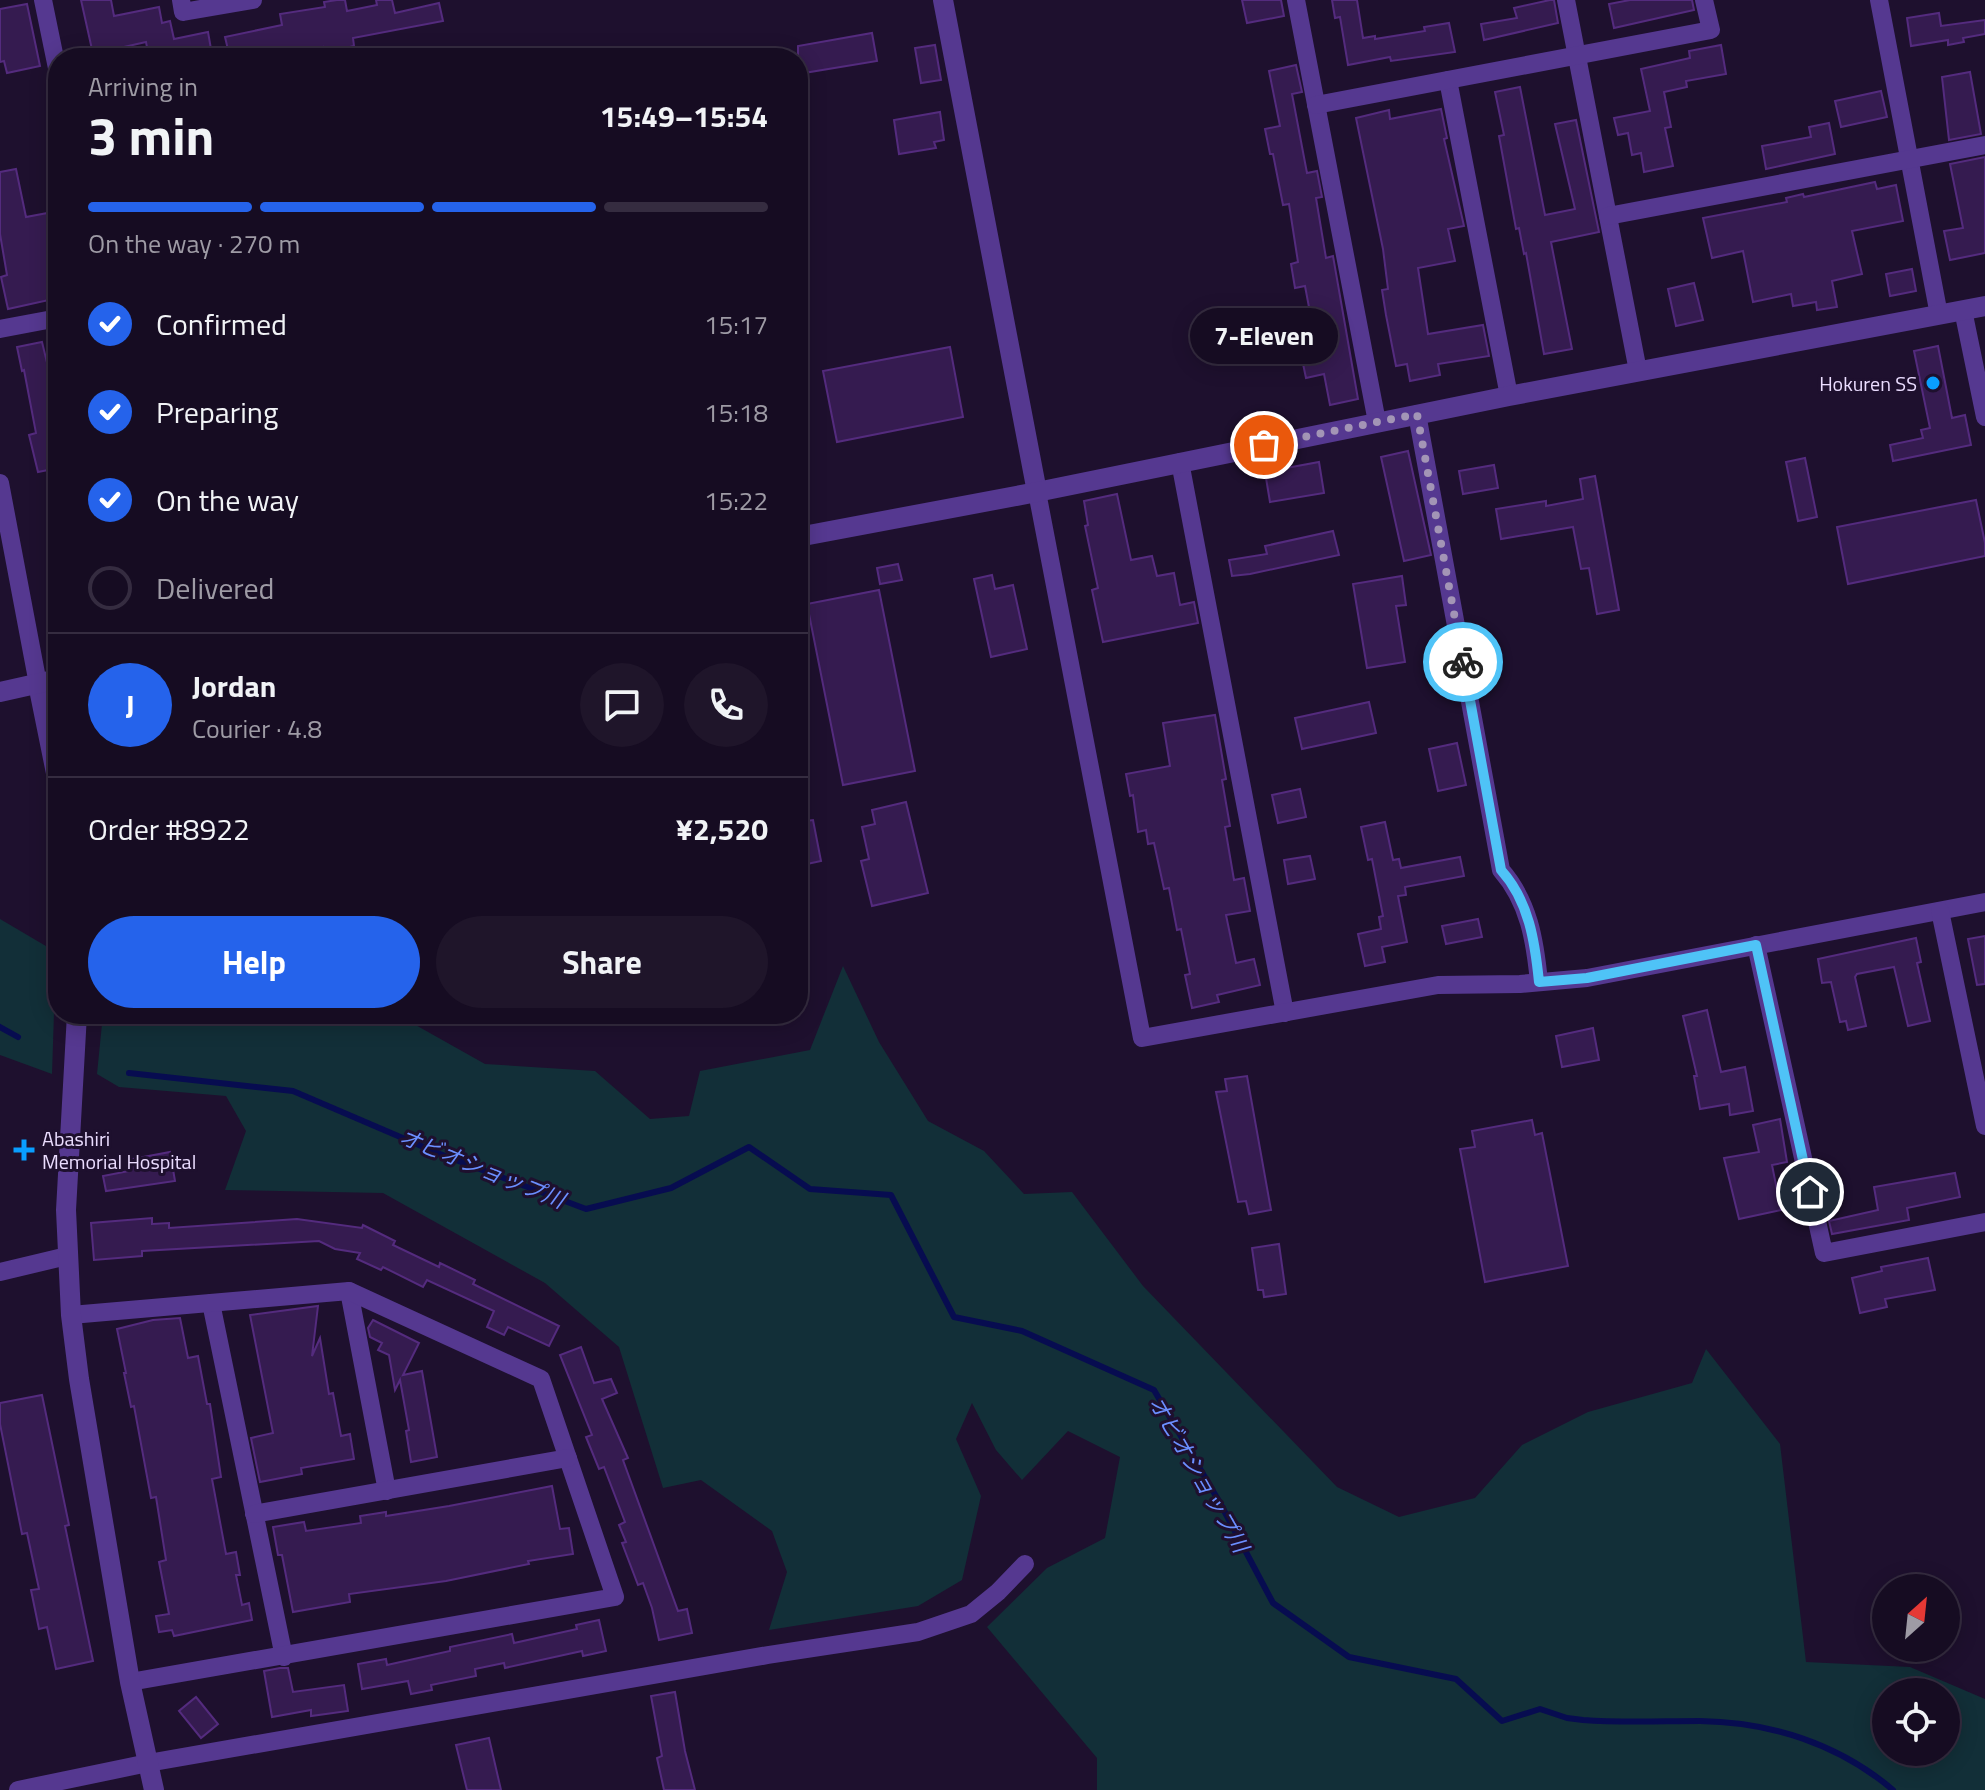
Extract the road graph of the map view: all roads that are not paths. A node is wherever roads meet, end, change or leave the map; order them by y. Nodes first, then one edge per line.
1 (43, 0) edge
2 (181, 0) edge
3 (253, 0) edge
4 (943, 0) edge
5 (1296, 0) edge
6 (1566, 0) edge
7 (1704, 0) edge
8 (1886, 1) edge
9 (53, 48) edge
10 (1577, 56) junction
11 (1448, 80) junction
12 (1316, 105) junction
13 (1985, 145) edge
14 (1908, 160) junction
15 (1608, 216) junction
16 (1985, 306) edge
17 (1963, 310) junction
18 (1939, 315) junction
19 (48, 320) edge
20 (0, 329) edge
21 (1638, 371) junction
22 (1509, 396) junction
23 (1417, 414) junction
24 (1985, 417) edge
25 (1377, 422) junction
26 (1180, 462) junction
27 (0, 483) edge
28 (1037, 492) junction
29 (808, 535) edge
30 (48, 682) edge
31 (0, 692) edge
32 (1985, 902) edge
33 (1940, 911) junction
34 (1756, 945) junction
35 (1539, 982) junction
36 (1285, 1013) junction
37 (76, 1024) edge
38 (1985, 1126) edge
39 (1985, 1222) edge
40 (67, 1256) junction
41 (0, 1272) edge
42 (349, 1291) junction
43 (211, 1303) junction
44 (71, 1315) junction
45 (568, 1458) junction
46 (387, 1491) junction
47 (254, 1514) junction
48 (1025, 1564) dead end
49 (284, 1657) junction
50 (130, 1682) junction
51 (148, 1763) junction
52 (18, 1790) edge
53 (154, 1790) edge

1 - 9 street
2 - 3 street
4 - 28 street
5 - 12 street
6 - 10 street
7 - 10 street
8 - 14 street
10 - 11 street
10 - 15 street
11 - 12 street
11 - 22 street
12 - 25 street
13 - 14 street
14 - 15 street
14 - 18 street
15 - 21 street
16 - 17 street
17 - 18 street
17 - 24 street
18 - 21 street
19 - 20 street
21 - 22 street
22 - 23 street
23 - 25 street
23 - 35 street
25 - 26 street
26 - 28 street
26 - 36 street
27 - 30 street
28 - 29 street
28 - 36 street
30 - 31 street
32 - 33 street
33 - 34 street
33 - 38 street
34 - 35 street
34 - 39 street
35 - 36 street
37 - 40 street
40 - 41 street
40 - 44 street
42 - 43 street
42 - 45 street
42 - 46 street
43 - 44 street
43 - 47 street
44 - 50 street
45 - 46 street
45 - 49 street
46 - 47 street
47 - 49 street
48 - 51 street
49 - 50 street
50 - 51 street
51 - 52 street
51 - 53 street

